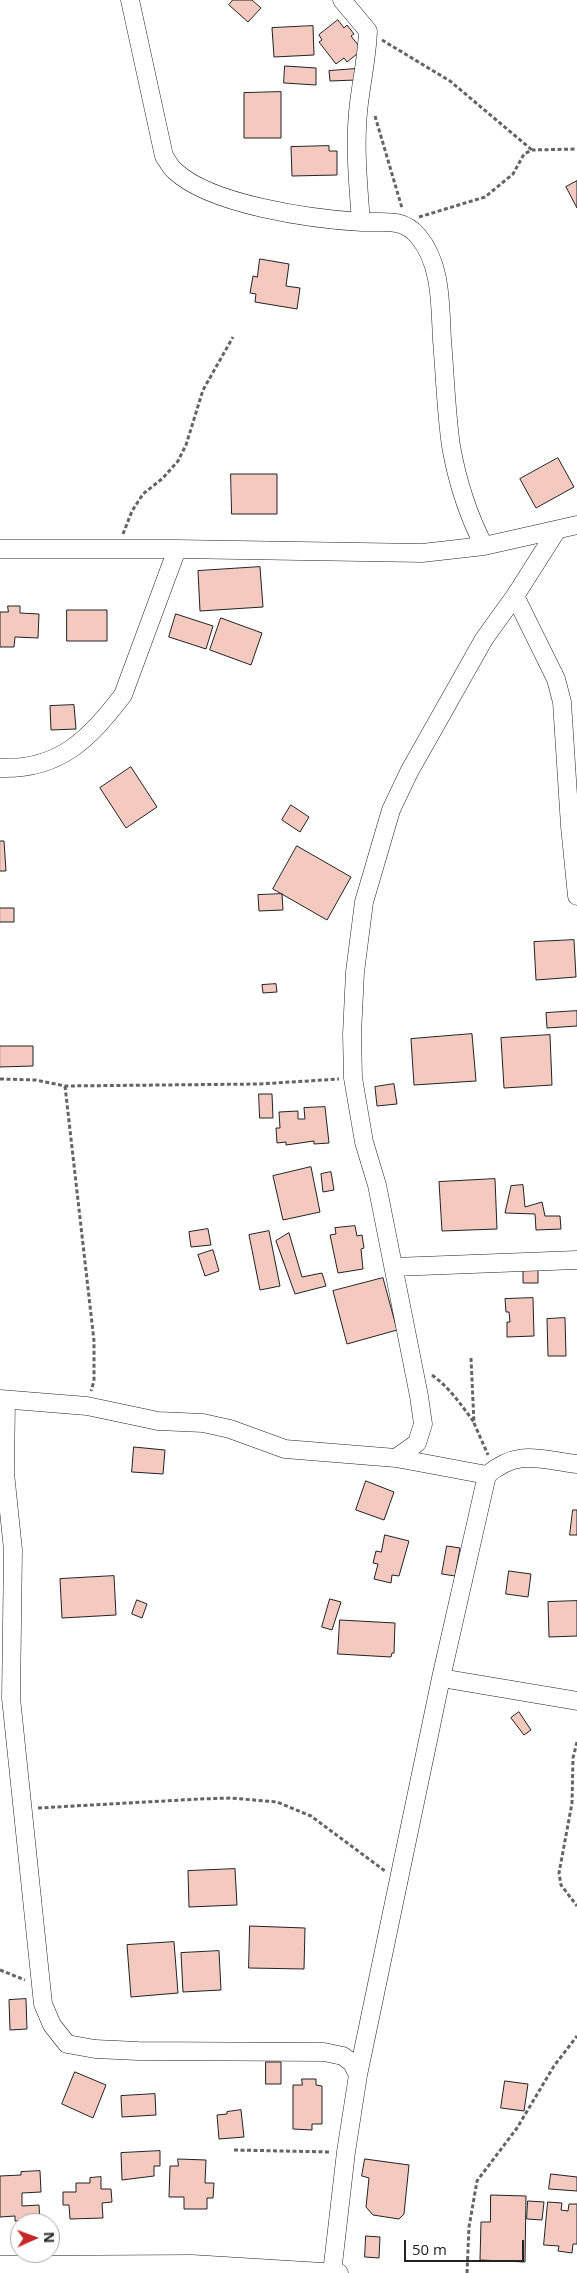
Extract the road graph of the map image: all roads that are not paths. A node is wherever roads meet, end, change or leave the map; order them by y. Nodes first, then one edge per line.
1 (130, 0) edge
2 (342, 0) edge
3 (361, 222) junction
4 (577, 525) edge
5 (557, 530) junction
6 (484, 546) junction
7 (0, 549) edge
8 (177, 549) junction
9 (516, 596) junction
10 (0, 768) edge
11 (577, 896) edge
12 (577, 1260) edge
13 (394, 1267) junction
14 (3, 1399) edge
15 (396, 1458) junction
16 (577, 1464) edge
17 (491, 1472) junction
18 (442, 1678) junction
19 (577, 1700) edge
20 (358, 2075) junction
21 (0, 2265) edge
22 (334, 2273) edge

1 - 3 street
2 - 3 street
3 - 6 street
4 - 5 street
5 - 6 street
5 - 9 street
6 - 8 street
7 - 8 street
8 - 10 street
9 - 11 street
9 - 13 street
12 - 13 street
13 - 15 street
14 - 15 street
14 - 20 street
15 - 17 street
16 - 17 street
17 - 18 street
18 - 19 street
18 - 20 street
20 - 22 street
21 - 22 street

